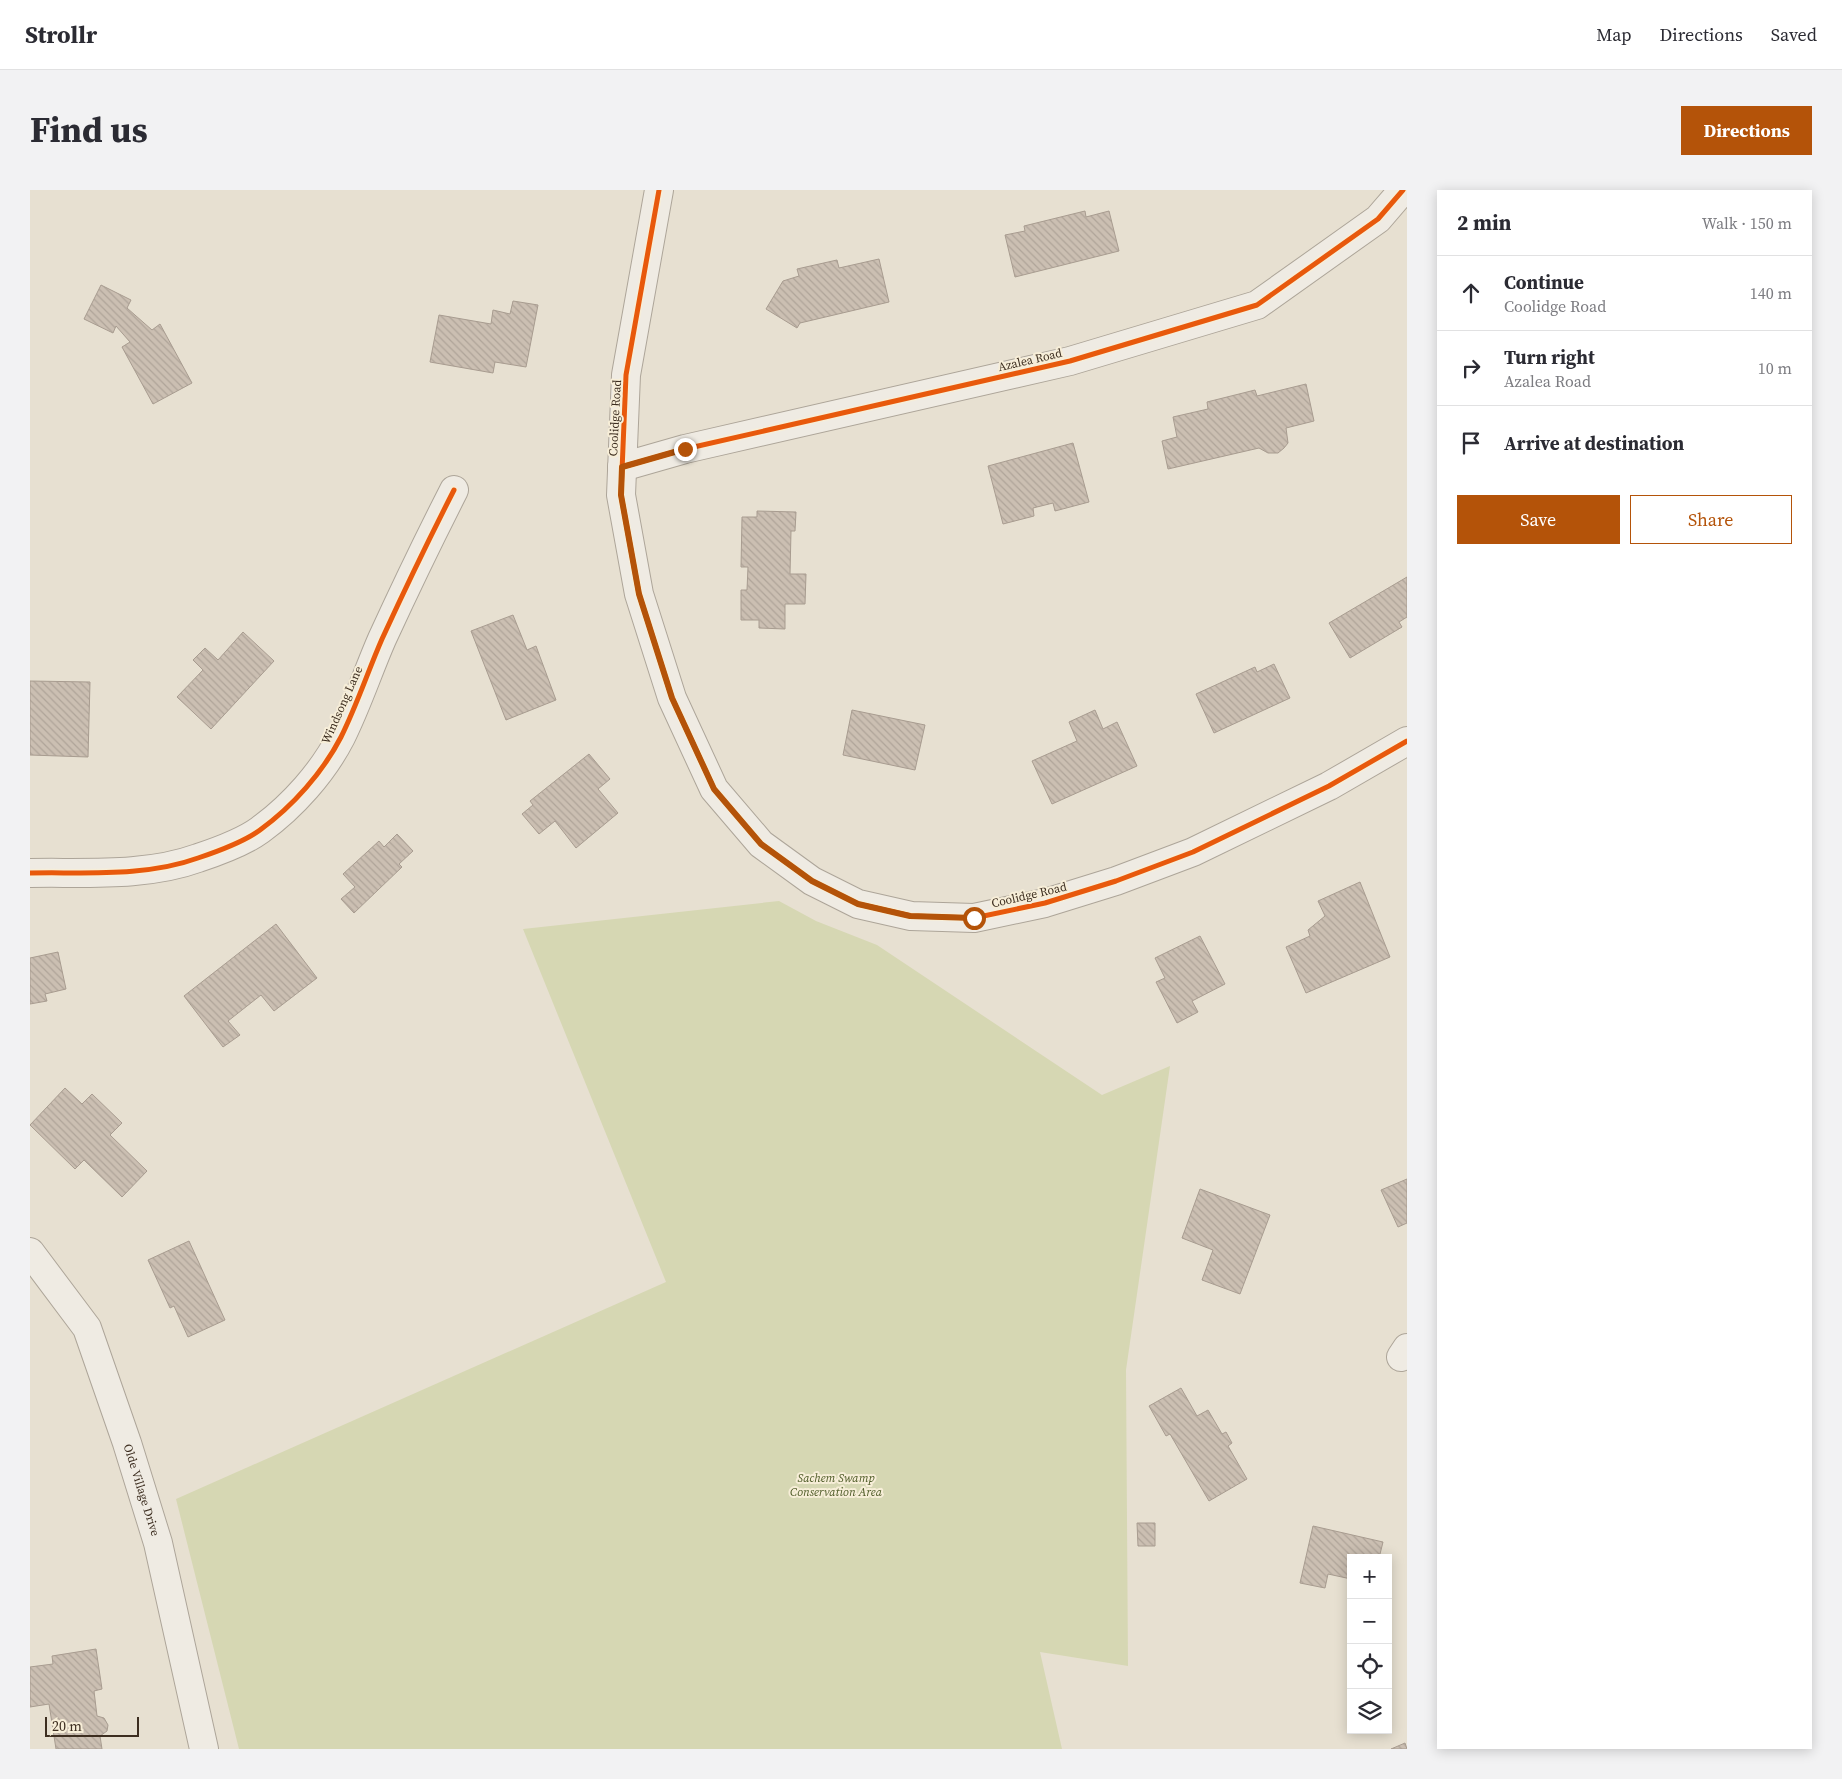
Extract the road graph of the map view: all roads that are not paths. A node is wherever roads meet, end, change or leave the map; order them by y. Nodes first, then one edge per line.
1 (659, 190) edge
2 (1403, 190) edge
3 (622, 467) junction
4 (454, 490) dead end
5 (1407, 741) edge
6 (30, 874) edge
7 (30, 1252) edge
8 (204, 1749) edge

1 - 3 street, Coolidge Road
2 - 3 street, Azalea Road
3 - 5 street, Coolidge Road
4 - 6 street, Windsong Lane
7 - 8 street, Olde Village Drive

